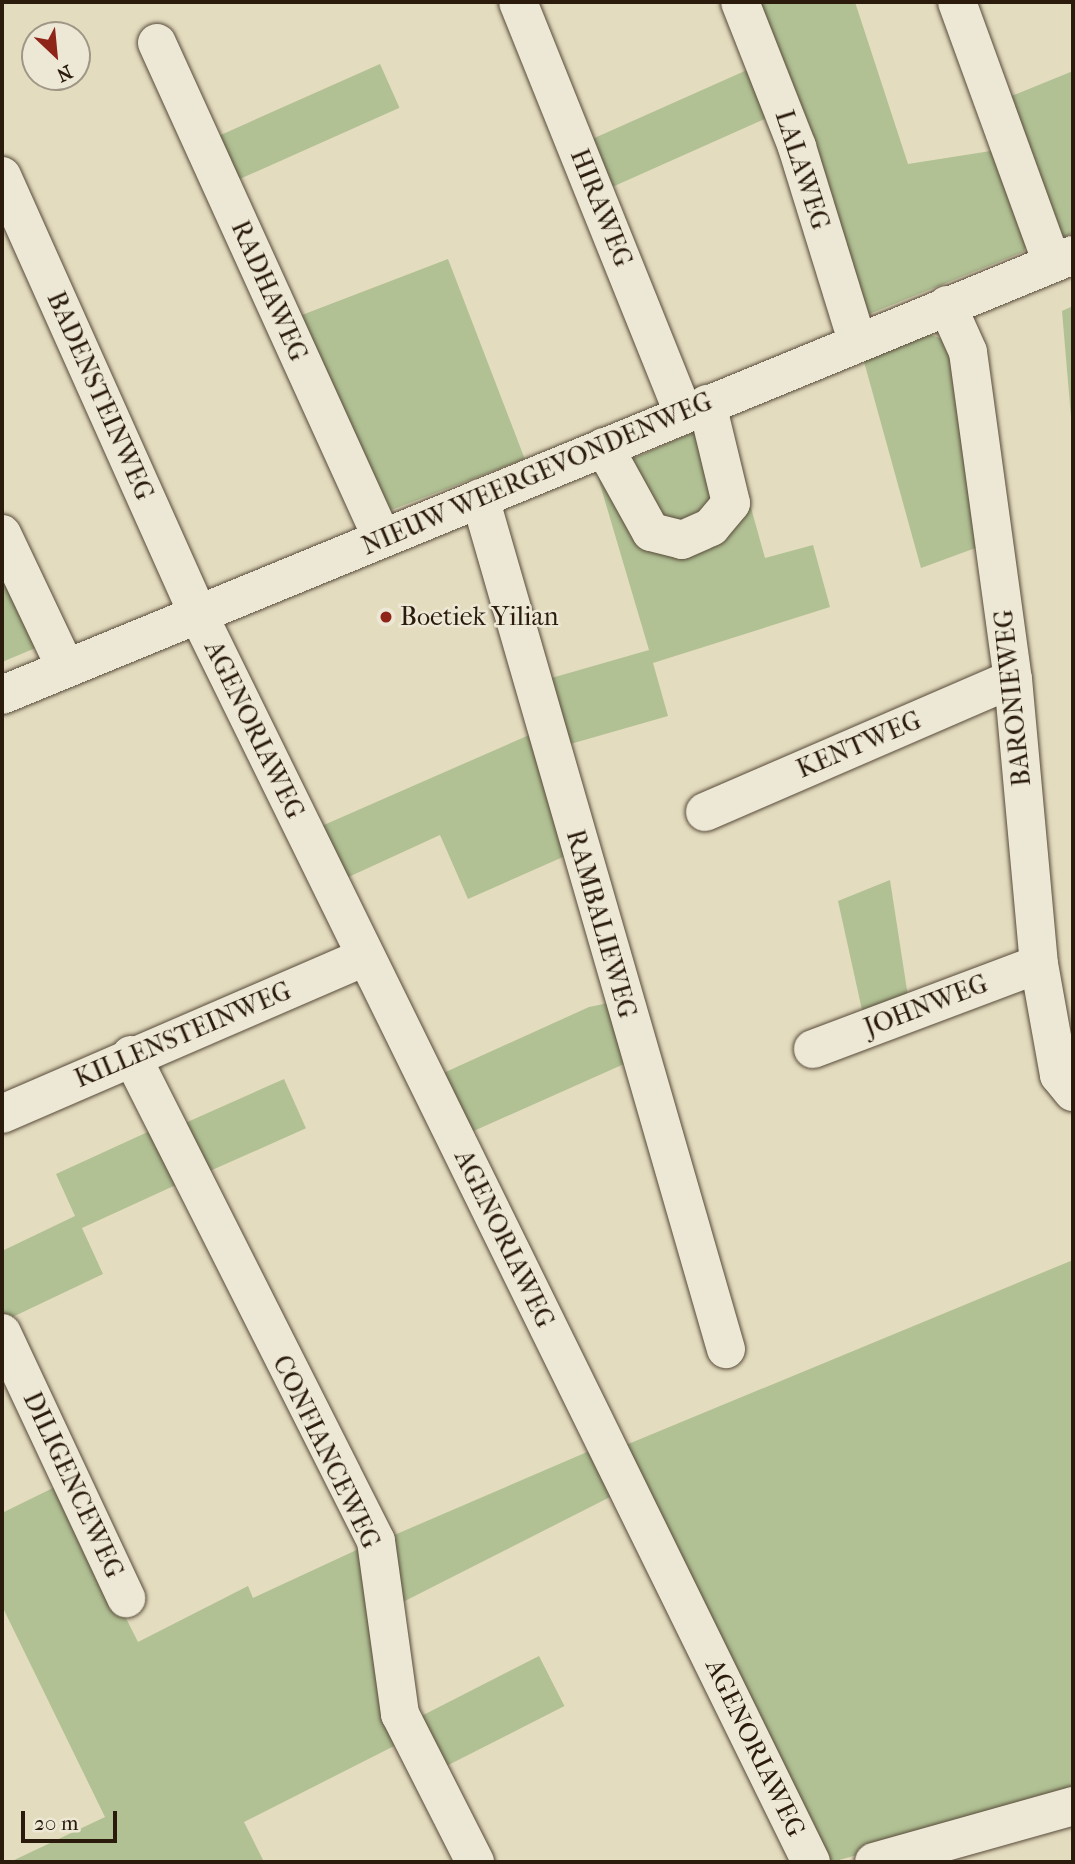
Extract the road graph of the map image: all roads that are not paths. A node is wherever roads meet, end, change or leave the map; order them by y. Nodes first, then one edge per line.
1 (518, 2) edge
2 (740, 2) edge
3 (957, 2) edge
4 (157, 43) dead end
5 (2, 176) edge
6 (1063, 259) edge
7 (947, 305) junction
8 (857, 341) junction
9 (695, 409) junction
10 (604, 447) junction
11 (480, 498) junction
12 (2, 534) edge
13 (382, 538) junction
14 (199, 616) junction
15 (66, 669) junction
16 (1013, 679) junction
17 (2, 695) edge
18 (705, 812) dead end
19 (365, 957) junction
20 (1039, 964) junction
21 (813, 1049) dead end
22 (131, 1055) junction
23 (1072, 1092) edge
24 (2, 1114) edge
25 (2, 1333) edge
26 (726, 1349) dead end
27 (126, 1598) dead end
28 (1073, 1806) edge
29 (960, 1851) edge
30 (475, 1862) edge
31 (811, 1862) edge
32 (874, 1862) edge

1 - 9 street, HIRAWEG
2 - 8 street, LALAWEG
3 - 6 street
4 - 13 street, RADHAWEG
5 - 14 street, BADENSTEINWEG
6 - 7 street, NIEUW WEERGEVONDENWEG
7 - 8 street, NIEUW WEERGEVONDENWEG
7 - 16 street, BARONIEWEG
8 - 9 street, NIEUW WEERGEVONDENWEG
9 - 10 street, NIEUW WEERGEVONDENWEG
9 - 10 street, HIRAWEG
10 - 11 street, NIEUW WEERGEVONDENWEG
11 - 13 street, NIEUW WEERGEVONDENWEG
11 - 26 street, RAMBALIEWEG
12 - 15 street
13 - 14 street, NIEUW WEERGEVONDENWEG
14 - 15 street, NIEUW WEERGEVONDENWEG
14 - 19 street, AGENORIAWEG
15 - 17 street, NIEUW WEERGEVONDENWEG
16 - 18 street, KENTWEG
16 - 20 street, BARONIEWEG
19 - 22 street, KILLENSTEINWEG
19 - 31 street, AGENORIAWEG
20 - 21 street, JOHNWEG
20 - 23 street, BARONIEWEG
22 - 24 street, KILLENSTEINWEG
22 - 30 street, CONFIANCEWEG
25 - 27 street, DILIGENCEWEG
28 - 29 street
29 - 32 street

